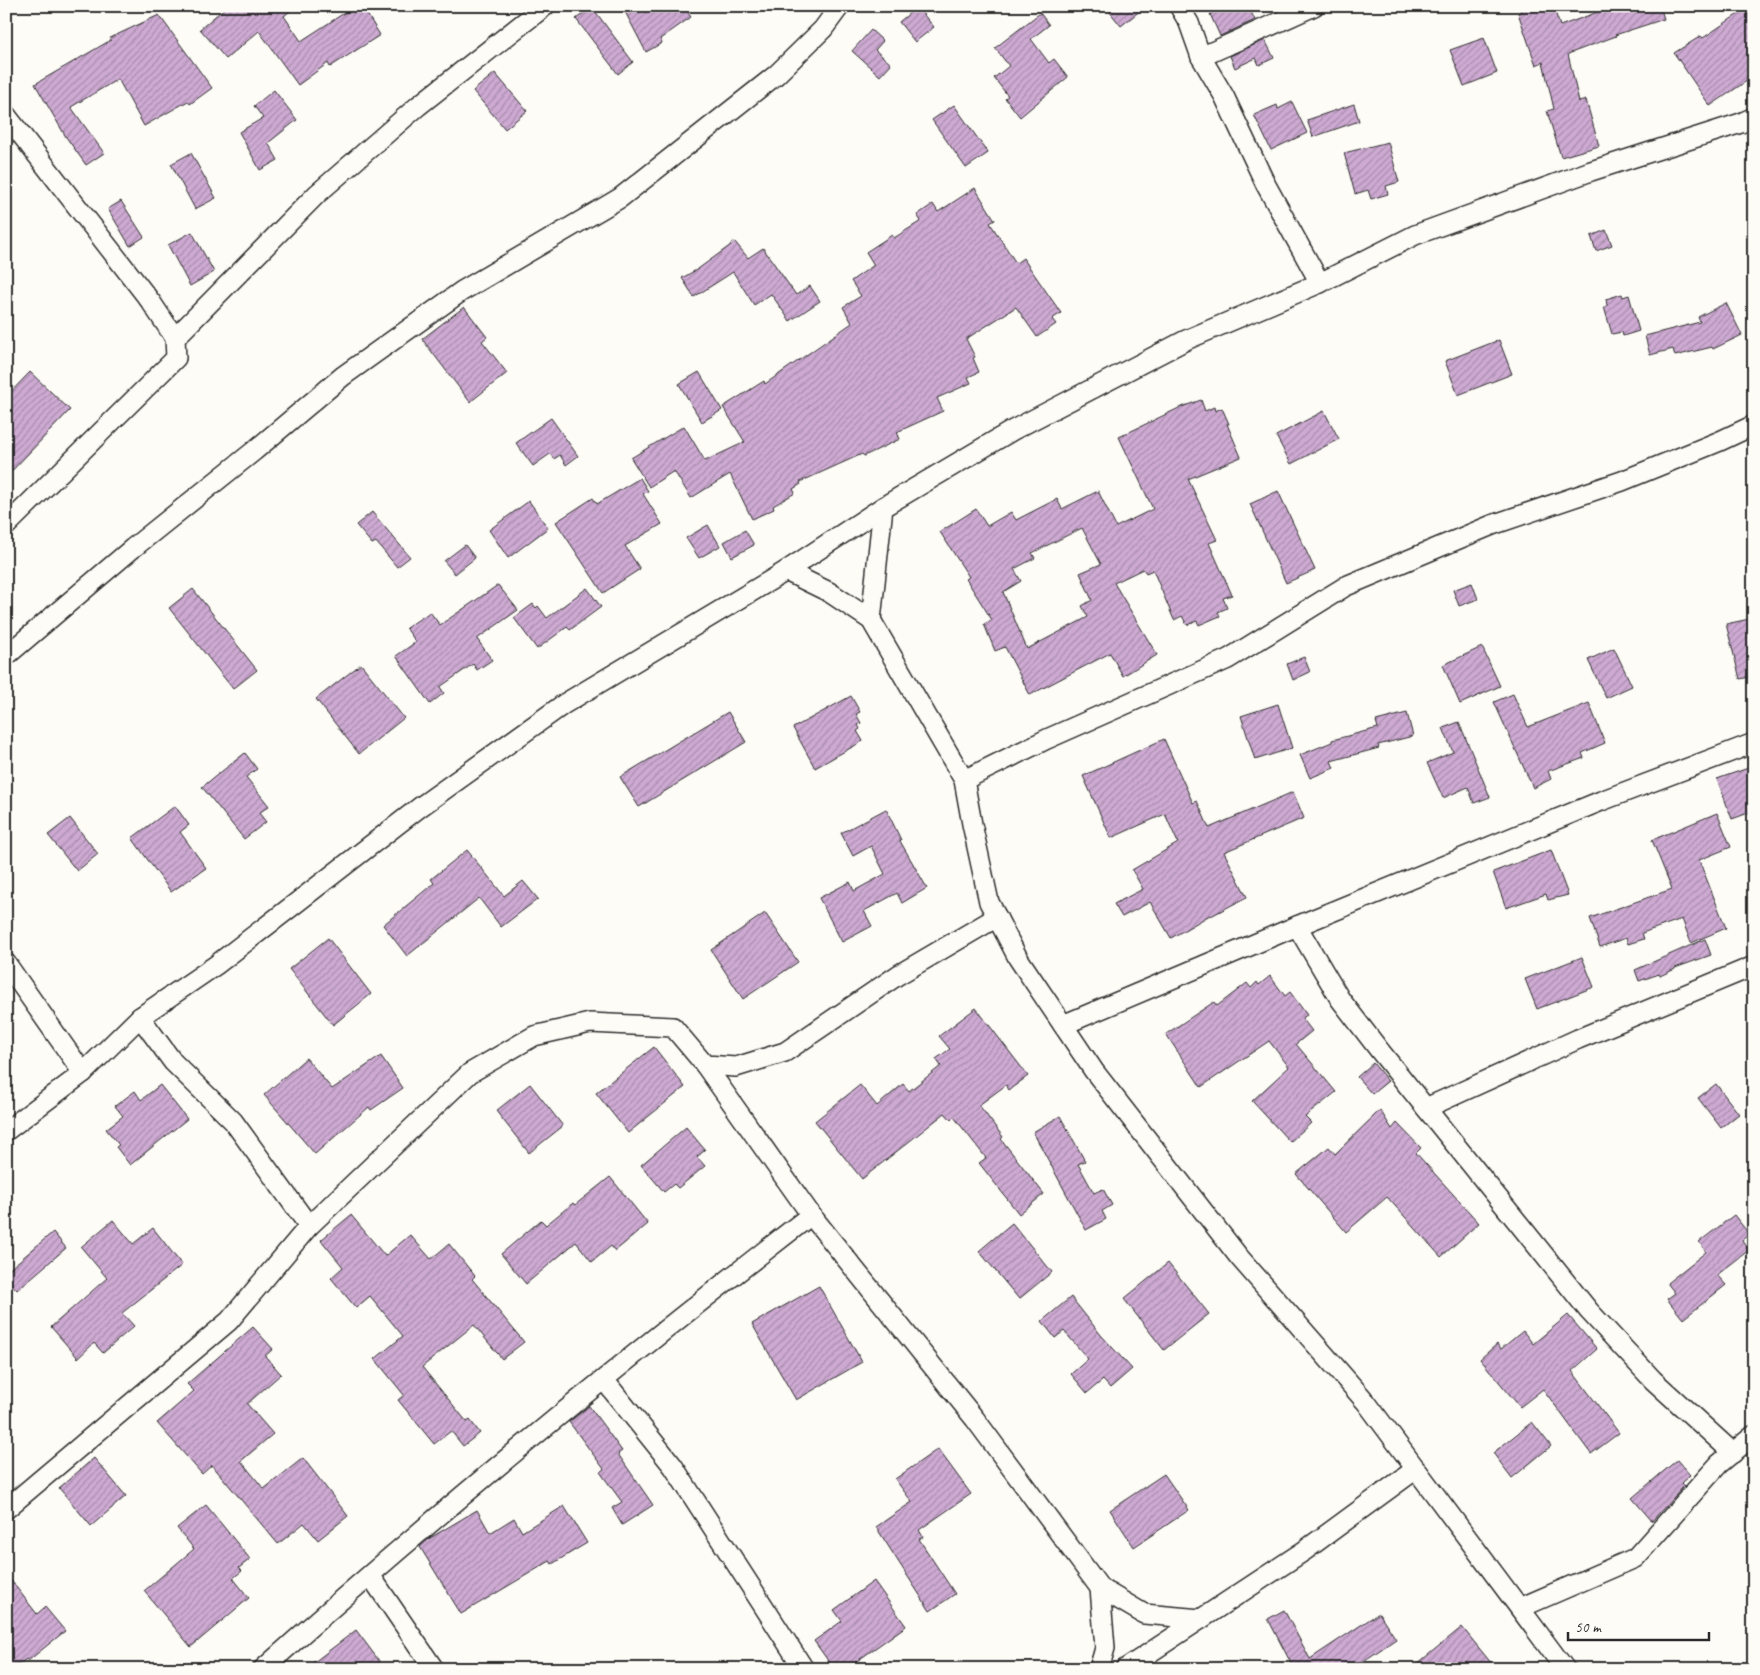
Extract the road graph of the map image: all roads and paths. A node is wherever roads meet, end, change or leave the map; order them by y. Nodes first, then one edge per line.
1 (545, 6) edge
2 (840, 6) edge
3 (1179, 6) edge
4 (1314, 6) edge
5 (1201, 58) junction
6 (6, 115) edge
7 (1754, 117) edge
8 (1320, 283) junction
9 (175, 338) junction
10 (1754, 425) edge
11 (883, 507) junction
12 (6, 526) edge
13 (786, 571) junction
14 (871, 620) junction
15 (6, 656) edge
16 (1754, 743) edge
17 (964, 780) junction
18 (996, 917) junction
19 (1298, 926) junction
20 (6, 963) edge
21 (1754, 966) edge
22 (140, 1017) junction
23 (1063, 1025) junction
24 (705, 1065) junction
25 (83, 1074) junction
26 (1426, 1108) junction
27 (6, 1131) edge
28 (811, 1215) junction
29 (309, 1226) junction
30 (604, 1380) junction
31 (1754, 1435) edge
32 (1733, 1453) junction
33 (1416, 1469) junction
34 (6, 1509) edge
35 (370, 1575) junction
36 (1100, 1588) junction
37 (1520, 1608) junction
38 (1201, 1619) junction
39 (263, 1669) edge
40 (434, 1669) edge
41 (804, 1669) edge
42 (1099, 1669) edge
43 (1125, 1669) edge
44 (1565, 1669) edge

1 - 9 street
2 - 15 street
3 - 5 street
4 - 5 street
5 - 8 street
6 - 9 street
7 - 8 street
8 - 11 street
9 - 12 street
10 - 17 street
11 - 13 street
11 - 14 street
13 - 14 street
13 - 22 street
14 - 17 street
16 - 19 street
17 - 18 street
18 - 23 street
18 - 24 street
19 - 23 street
19 - 26 street
20 - 25 street
21 - 26 street
22 - 25 street
22 - 29 street
23 - 33 street
24 - 28 street
24 - 29 street
25 - 27 street
26 - 32 street
28 - 30 street
28 - 36 street
29 - 34 street
30 - 35 street
30 - 41 street
31 - 32 street
32 - 37 street
33 - 37 street
33 - 38 street
35 - 39 street
35 - 40 street
36 - 38 street
36 - 42 street
37 - 44 street
38 - 43 street

